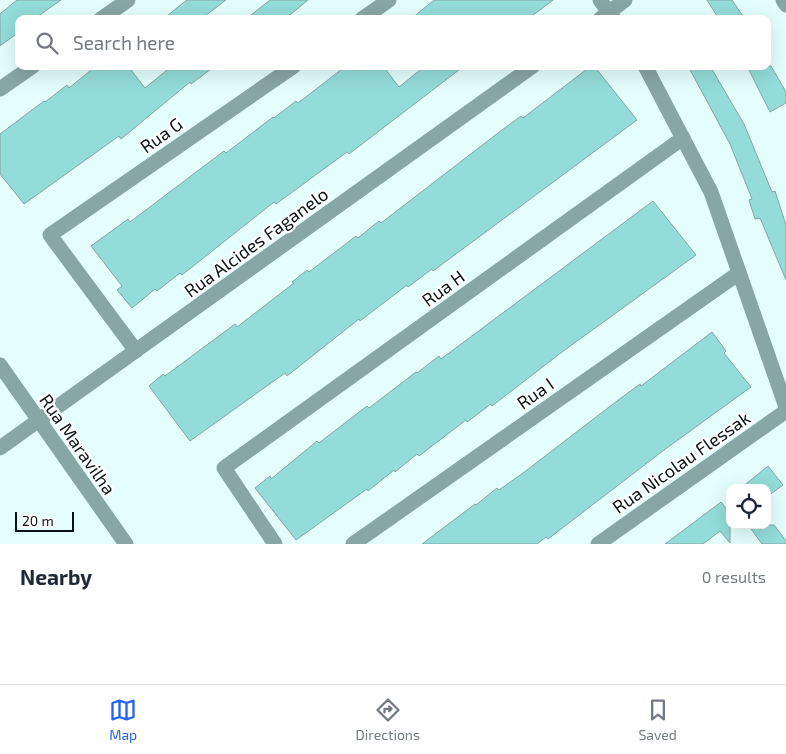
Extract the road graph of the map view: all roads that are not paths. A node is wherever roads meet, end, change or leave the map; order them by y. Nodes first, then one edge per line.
1 (128, 0) edge
2 (389, 0) edge
3 (625, 0) edge
4 (783, 0) edge
5 (786, 6) edge
6 (606, 12) edge
7 (107, 15) edge
8 (368, 15) edge
9 (27, 70) edge
10 (288, 70) edge
11 (527, 70) edge
12 (647, 70) edge
13 (0, 89) edge
14 (683, 138) junction
15 (739, 273) junction
16 (136, 350) junction
17 (0, 365) edge
18 (786, 409) edge
19 (39, 420) junction
20 (0, 448) edge
21 (126, 544) edge
22 (275, 544) edge
23 (353, 544) edge
24 (598, 544) edge

1 - 7 street
2 - 8 street
3 - 6 street
4 - 5 street
9 - 13 street
10 - 16 street, Rua G
11 - 16 street, Rua Alcides Faganelo
12 - 14 street
14 - 15 street
14 - 22 street, Rua H
15 - 18 street
15 - 23 street, Rua I
16 - 19 street, Rua Alcides Faganelo
17 - 19 street, Rua Maravilha
18 - 24 street, Rua Nicolau Flessak
19 - 20 street, Rua Alcides Faganelo
19 - 21 street, Rua Maravilha

